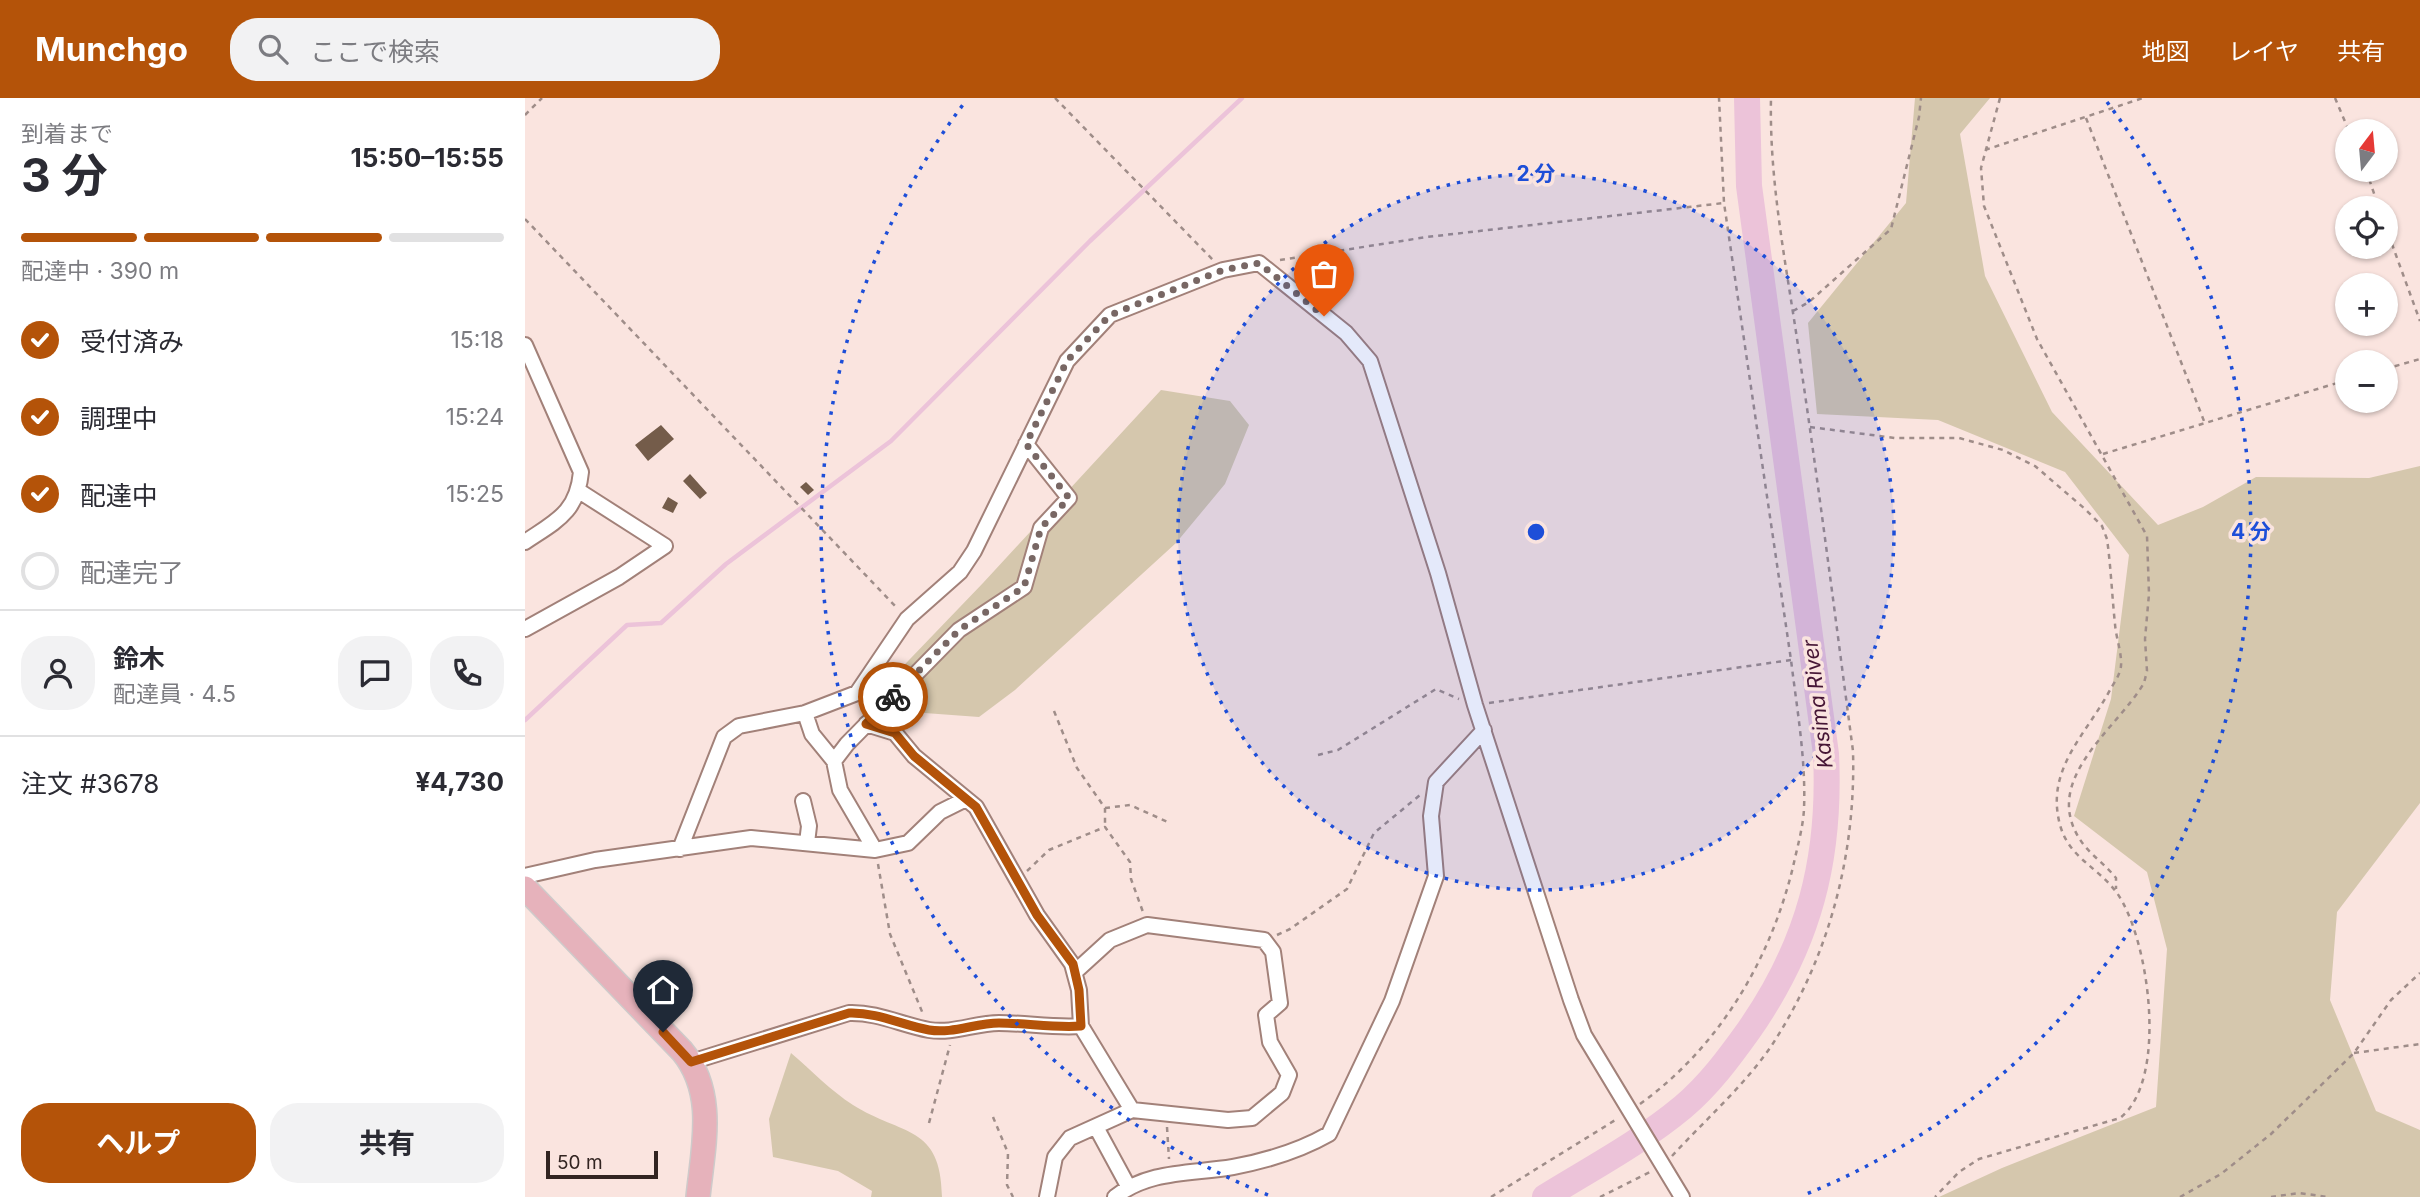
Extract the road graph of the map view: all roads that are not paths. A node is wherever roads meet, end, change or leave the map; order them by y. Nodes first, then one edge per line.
1 (525, 345) edge
2 (1026, 444) junction
3 (579, 491) junction
4 (525, 542) edge
5 (525, 629) edge
6 (805, 713) junction
7 (866, 724) junction
8 (1484, 730) junction
9 (834, 761) junction
10 (803, 800) dead end
11 (964, 800) junction
12 (807, 843) junction
13 (680, 849) junction
14 (875, 850) junction
15 (525, 876) edge
16 (525, 888) edge
17 (1076, 971) junction
18 (1081, 1026) junction
19 (691, 1062) junction
20 (1132, 1110) junction
21 (1096, 1127) junction
22 (1128, 1186) junction
23 (698, 1197) edge
24 (1047, 1197) edge
25 (1115, 1197) edge
26 (1682, 1197) edge

1 - 3 street
2 - 6 street
2 - 7 street
2 - 8 street
3 - 4 street
3 - 5 street
6 - 9 street
6 - 13 street
7 - 9 street
7 - 11 street
8 - 22 street
8 - 26 street
9 - 14 street
10 - 12 street
11 - 14 street
11 - 17 street
12 - 13 street
12 - 14 street
13 - 15 street
16 - 19 main road
17 - 18 street
17 - 20 street
18 - 19 street
18 - 20 street
19 - 23 main road
20 - 21 street
21 - 22 street
21 - 24 street
22 - 25 street

